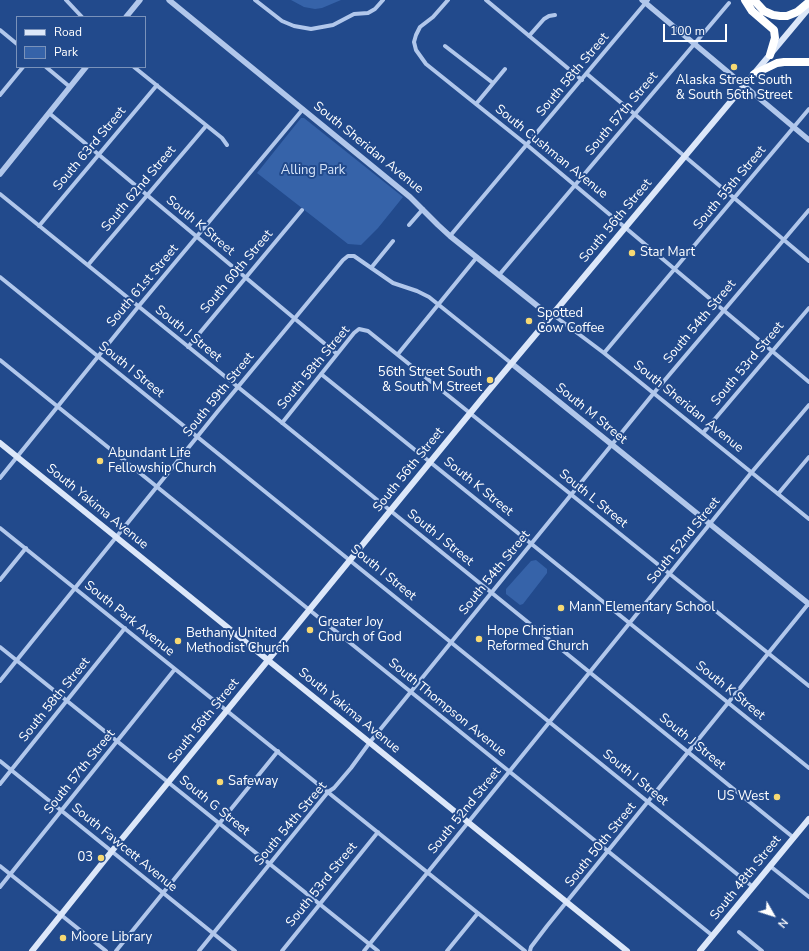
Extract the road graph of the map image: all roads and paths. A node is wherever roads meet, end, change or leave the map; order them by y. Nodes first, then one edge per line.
1 (66, 0) edge
2 (140, 0) edge
3 (169, 0) edge
4 (383, 0) edge
5 (448, 0) edge
6 (486, 0) edge
7 (745, 0) edge
8 (754, 0) edge
9 (257, 1) edge
10 (646, 1) edge
11 (809, 2) edge
12 (729, 3) dead end
13 (809, 8) edge
14 (555, 15) dead end
15 (81, 16) edge
16 (127, 16) edge
17 (0, 30) edge
18 (529, 36) junction
19 (16, 43) edge
20 (694, 44) junction
21 (445, 46) dead end
22 (770, 55) junction
23 (809, 62) edge
24 (22, 68) edge
25 (47, 68) edge
26 (85, 68) edge
27 (135, 68) edge
28 (505, 69) dead end
29 (587, 74) junction
30 (754, 74) junction
31 (582, 80) junction
32 (493, 83) junction
33 (157, 86) junction
34 (744, 86) junction
35 (70, 87) junction
36 (0, 95) edge
37 (476, 104) junction
38 (303, 109) junction
39 (809, 109) edge
40 (49, 113) junction
41 (635, 114) junction
42 (206, 126) junction
43 (794, 127) junction
44 (809, 140) edge
45 (527, 144) junction
46 (227, 145) dead end
47 (99, 154) junction
48 (685, 156) junction
49 (0, 174) edge
50 (575, 185) junction
51 (0, 194) edge
52 (148, 195) junction
53 (734, 198) junction
54 (423, 208) junction
55 (302, 210) dead end
56 (809, 210) edge
57 (409, 225) dead end
58 (39, 226) junction
59 (626, 227) junction
60 (450, 236) junction
61 (197, 237) junction
62 (784, 239) junction
63 (392, 241) dead end
64 (351, 255) joint
65 (477, 257) junction
66 (809, 261) edge
67 (88, 265) junction
68 (370, 268) junction
69 (675, 268) junction
70 (499, 275) junction
71 (0, 277) edge
72 (246, 278) junction
73 (438, 304) junction
74 (138, 307) junction
75 (809, 308) edge
76 (724, 310) junction
77 (552, 315) junction
78 (295, 319) junction
79 (364, 329) joint
80 (188, 347) junction
81 (773, 351) junction
82 (604, 353) junction
83 (337, 354) junction
84 (398, 354) junction
85 (98, 356) junction
86 (0, 360) edge
87 (511, 363) junction
88 (321, 374) junction
89 (809, 382) edge
90 (238, 387) junction
91 (653, 394) junction
92 (809, 405) edge
93 (58, 406) junction
94 (470, 413) junction
95 (282, 423) junction
96 (703, 433) junction
97 (198, 436) junction
98 (0, 443) edge
99 (612, 444) junction
100 (17, 457) junction
101 (809, 457) edge
102 (430, 462) junction
103 (751, 472) junction
104 (0, 478) edge
105 (158, 486) junction
106 (572, 494) junction
107 (778, 494) junction
108 (390, 511) junction
109 (809, 519) edge
110 (710, 524) junction
111 (0, 528) edge
112 (116, 537) junction
113 (532, 544) junction
114 (26, 548) junction
115 (351, 560) junction
116 (670, 574) junction
117 (0, 580) edge
118 (75, 588) junction
119 (492, 593) junction
120 (809, 603) edge
121 (310, 610) junction
122 (630, 623) junction
123 (125, 628) junction
124 (452, 642) junction
125 (0, 647) edge
126 (769, 653) junction
127 (17, 660) junction
128 (268, 660) junction
129 (175, 669) junction
130 (591, 672) junction
131 (0, 681) edge
132 (809, 686) edge
133 (411, 692) junction
134 (67, 701) junction
135 (728, 703) junction
136 (227, 710) junction
137 (550, 722) junction
138 (118, 741) junction
139 (370, 742) junction
140 (278, 751) junction
141 (688, 752) junction
142 (0, 762) edge
143 (809, 768) edge
144 (11, 770) junction
145 (510, 772) junction
146 (168, 782) junction
147 (0, 784) edge
148 (328, 792) junction
149 (649, 802) junction
150 (62, 811) junction
151 (809, 819) edge
152 (469, 822) junction
153 (219, 823) junction
154 (378, 832) junction
155 (794, 838) junction
156 (112, 851) junction
157 (608, 851) junction
158 (270, 864) junction
159 (0, 866) edge
160 (770, 866) junction
161 (428, 873) junction
162 (10, 874) junction
163 (0, 887) edge
164 (753, 887) junction
165 (163, 892) junction
166 (809, 897) edge
167 (567, 902) junction
168 (320, 904) junction
169 (478, 913) junction
170 (61, 915) junction
171 (739, 932) dead end
172 (214, 933) junction
173 (713, 936) junction
174 (370, 944) junction
175 (32, 951) edge
176 (106, 951) edge
177 (116, 951) edge
178 (199, 951) edge
179 (235, 951) edge
180 (282, 951) edge
181 (364, 951) edge
182 (378, 951) edge
183 (447, 951) edge
184 (525, 951) edge
185 (530, 951) edge
186 (628, 951) edge
187 (700, 951) edge
188 (762, 951) edge

1 - 15 street
2 - 16 street
3 - 38 street, South Sheridan Avenue
4 - 9 street
5 - 37 street, South Cushman Avenue
6 - 18 street
7 - 22 highway
8 - 11 highway
10 - 20 street
10 - 29 street, South 58th Street
12 - 20 street, South 57th Street
13 - 22 main road, South 56th Street
14 - 18 street
17 - 19 street
18 - 31 street
20 - 34 street
20 - 41 street, South 57th Street
21 - 32 street
22 - 30 main road, South 56th Street
23 - 30 highway
24 - 36 street
25 - 35 street
26 - 35 street
27 - 33 street
28 - 32 street
29 - 31 street, South 58th Street
29 - 41 street
30 - 34 main road, South 56th Street
31 - 45 street, South 58th Street
32 - 37 street
33 - 42 street
33 - 47 street, South 63rd Street
34 - 43 street
34 - 48 main road, South 56th Street
35 - 40 street
37 - 45 street, South Cushman Avenue
38 - 54 street, South Sheridan Avenue
38 - 61 street, South 61st Street
39 - 43 street, South 55th Street
40 - 47 street, South K Street
40 - 49 street
41 - 48 street
41 - 50 street, South 57th Street
42 - 46 street
42 - 52 street, South 62nd Street
43 - 44 street
43 - 53 street, South 55th Street
45 - 50 street, South Cushman Avenue
45 - 60 street, South 58th Street
47 - 52 street, South K Street
47 - 58 street, South 63rd Street
48 - 53 street
48 - 59 main road, South 56th Street
50 - 59 street, South Cushman Avenue
50 - 70 street, South 57th Street
51 - 58 street, South J Street
52 - 61 street, South K Street
52 - 67 street, South 62nd Street
53 - 62 street
53 - 69 street, South 55th Street
54 - 57 street
54 - 60 street, South Sheridan Avenue
55 - 72 street, South 60th Street
56 - 62 street, South 54th Street
58 - 67 street, South J Street
59 - 69 street, South Cushman Avenue
59 - 77 main road, South 56th Street
60 - 65 street, South Sheridan Avenue
61 - 72 street, South K Street
61 - 74 street, South 61st Street
62 - 66 street
62 - 76 street, South 54th Street
63 - 68 street
64 - 68 street, South M Street
64 - 78 street, South 59th Street
65 - 70 street, South Sheridan Avenue
65 - 73 street
67 - 74 street, South J Street
68 - 73 street, South M Street
69 - 76 street, South Cushman Avenue
69 - 82 street, South 55th Street
70 - 77 street, South Sheridan Avenue
71 - 85 street, South I Street
72 - 78 street, South K Street
72 - 80 street, South 60th Street
73 - 84 street
73 - 87 street, South M Street
74 - 80 street, South J Street
74 - 85 street, South 61st Street
75 - 81 street, South 53rd Street
76 - 81 street, South Cushman Avenue
76 - 91 street, South 54th Street
77 - 82 street, South Sheridan Avenue
77 - 87 main road, South 56th Street
78 - 83 street, South K Street
78 - 90 street, South 59th Street
79 - 83 street, South 58th Street
79 - 84 street, South L Street
80 - 90 street, South J Street
81 - 89 street, South Cushman Avenue
81 - 96 street, South 53rd Street
82 - 91 street, South Sheridan Avenue
83 - 88 street, South 58th Street
84 - 94 street, South L Street
85 - 93 street, South 61st Street
85 - 97 street, South I Street
86 - 93 street, South Thompson Avenue
87 - 94 main road, South 56th Street
87 - 99 street, South M Street
88 - 95 street, South 58th Street
88 - 102 street, South K Street
90 - 95 street, South J Street
90 - 97 street, South 59th Street
91 - 96 street, South Sheridan Avenue
91 - 99 street, South 54th Street
92 - 103 street, South 52nd Street
93 - 100 street, South 61st Street
93 - 105 street, South Thompson Avenue
94 - 102 main road, South 56th Street
94 - 106 street, South L Street
95 - 108 street, South J Street
96 - 103 street, South Sheridan Avenue
97 - 105 street, South 59th Street
97 - 115 street, South I Street
98 - 100 main road, South Yakima Avenue
99 - 106 street, South 54th Street
99 - 110 street, South M Street
100 - 104 street, South 61st Street
100 - 112 main road, South Yakima Avenue
101 - 107 street
102 - 108 main road, South 56th Street
102 - 113 street, South K Street
103 - 107 street, South Sheridan Avenue
103 - 110 street, South 52nd Street
105 - 112 street, South 59th Street
105 - 121 street, South Thompson Avenue
106 - 113 street, South 54th Street
106 - 116 street, South L Street
107 - 109 street, South Sheridan Avenue
108 - 115 main road, South 56th Street
108 - 119 street, South J Street
110 - 116 street, South 52nd Street
110 - 120 street, South M Street
111 - 114 street, South Park Avenue
112 - 118 street, South 59th Street
112 - 128 main road, South Yakima Avenue
113 - 119 street, South 54th Street
113 - 122 street, South K Street
114 - 117 street
114 - 118 street, South Park Avenue
115 - 121 main road, South 56th Street
115 - 124 street, South I Street
116 - 122 street, South 52nd Street
116 - 126 street, South L Street
118 - 123 street, South Park Avenue
118 - 127 street, South 59th Street
119 - 124 street, South 54th Street
119 - 130 street, South J Street
120 - 126 street, South 50th Street
121 - 128 main road, South 56th Street
121 - 133 street, South Thompson Avenue
122 - 130 street, South 52nd Street
122 - 135 street, South K Street
123 - 129 street, South Park Avenue
123 - 134 street, South 58th Street
124 - 133 street, South 54th Street
124 - 137 street, South I Street
125 - 127 street, South G Street
126 - 132 street, South L Street
126 - 135 street, South 50th Street
127 - 131 street, South 59th Street
127 - 134 street, South G Street
128 - 136 main road, South 56th Street
128 - 139 main road, South Yakima Avenue
129 - 136 street, South Park Avenue
129 - 138 street, South 57th Street
130 - 137 street, South 52nd Street
130 - 141 street, South J Street
133 - 139 street, South 54th Street
133 - 145 street, South Thompson Avenue
134 - 138 street, South G Street
134 - 144 street, South 58th Street
135 - 141 street, South 50th Street
135 - 143 street, South K Street
136 - 140 street, South Park Avenue
136 - 146 main road, South 56th Street
137 - 145 street, South 52nd Street
137 - 149 street, South I Street
138 - 146 street, South G Street
138 - 150 street, South 57th Street
139 - 148 street, South 54th Street
139 - 152 main road, South Yakima Avenue
140 - 148 street, South Park Avenue
140 - 153 street
141 - 149 street, South 50th Street
141 - 155 street, South J Street
142 - 144 street, South Fawcett Avenue
144 - 147 street, South 58th Street
144 - 150 street, South Fawcett Avenue
145 - 152 street, South 52nd Street
145 - 157 street, South Thompson Avenue
146 - 153 street, South G Street
146 - 156 main road, South 56th Street
148 - 154 street, South Park Avenue
148 - 158 street, South 54th Street
149 - 157 street, South 50th Street
149 - 164 street, South I Street
150 - 156 street, South Fawcett Avenue
150 - 162 street, South 57th Street
151 - 155 main road, South 48th Street
152 - 161 street, South 52nd Street
152 - 167 main road, South Yakima Avenue
153 - 158 street, South G Street
153 - 165 street
154 - 161 street, South Park Avenue
154 - 168 street, South 53rd Street
155 - 160 main road, South 48th Street
156 - 165 street, South Fawcett Avenue
156 - 170 main road, South 56th Street
157 - 167 street, South 50th Street
157 - 173 street, South Thompson Avenue
158 - 168 street, South G Street
158 - 172 street, South 54th Street
159 - 162 street
160 - 164 main road, South 48th Street
160 - 166 street
161 - 169 street, South Park Avenue
161 - 174 street, South 52nd Street
162 - 163 street, South 57th Street
162 - 170 street
164 - 173 main road, South 48th Street
165 - 172 street, South Fawcett Avenue
165 - 177 street
167 - 185 street, South 50th Street
167 - 186 main road, South Yakima Avenue
168 - 174 street, South G Street
168 - 180 street, South 53rd Street
169 - 183 street
169 - 184 street, South Park Avenue
170 - 175 main road, South 56th Street
170 - 176 street
171 - 188 street
172 - 178 street, South 54th Street
172 - 179 street, South Fawcett Avenue
173 - 187 main road, South 48th Street
174 - 181 street, South 52nd Street
174 - 182 street, South G Street

